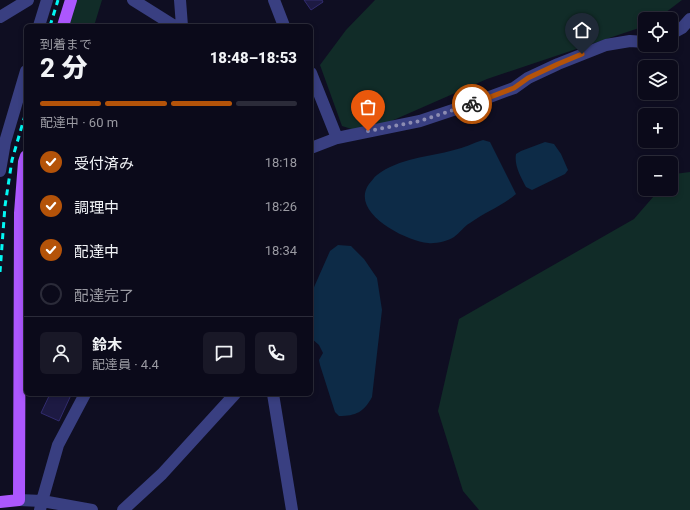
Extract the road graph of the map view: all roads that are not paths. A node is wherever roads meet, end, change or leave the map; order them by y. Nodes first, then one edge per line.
1 (28, 0) edge
2 (47, 0) edge
3 (71, 0) edge
4 (133, 0) edge
5 (180, 0) edge
6 (274, 0) edge
7 (0, 17) edge
8 (690, 19) edge
9 (40, 24) edge
10 (64, 24) edge
11 (170, 24) edge
12 (182, 24) edge
13 (283, 24) edge
14 (678, 30) edge
15 (638, 42) edge
16 (24, 77) edge
17 (313, 78) edge
18 (337, 138) junction
19 (3, 142) edge
20 (313, 147) edge
21 (24, 162) edge
22 (0, 171) edge
23 (23, 213) edge
24 (84, 396) edge
25 (233, 396) edge
26 (273, 396) edge
27 (19, 500) junction
28 (0, 502) edge
29 (41, 506) edge
30 (92, 510) edge
31 (124, 510) edge
32 (292, 510) edge

1 - 7 street
2 - 9 street
3 - 10 main road
4 - 11 street
5 - 12 street
6 - 13 street
8 - 14 street
15 - 18 street
16 - 19 street
17 - 18 street
18 - 20 street
19 - 22 street
21 - 23 main road
23 - 27 main road
24 - 29 street
25 - 31 street
26 - 32 street
27 - 28 main road
27 - 29 street
29 - 30 street

